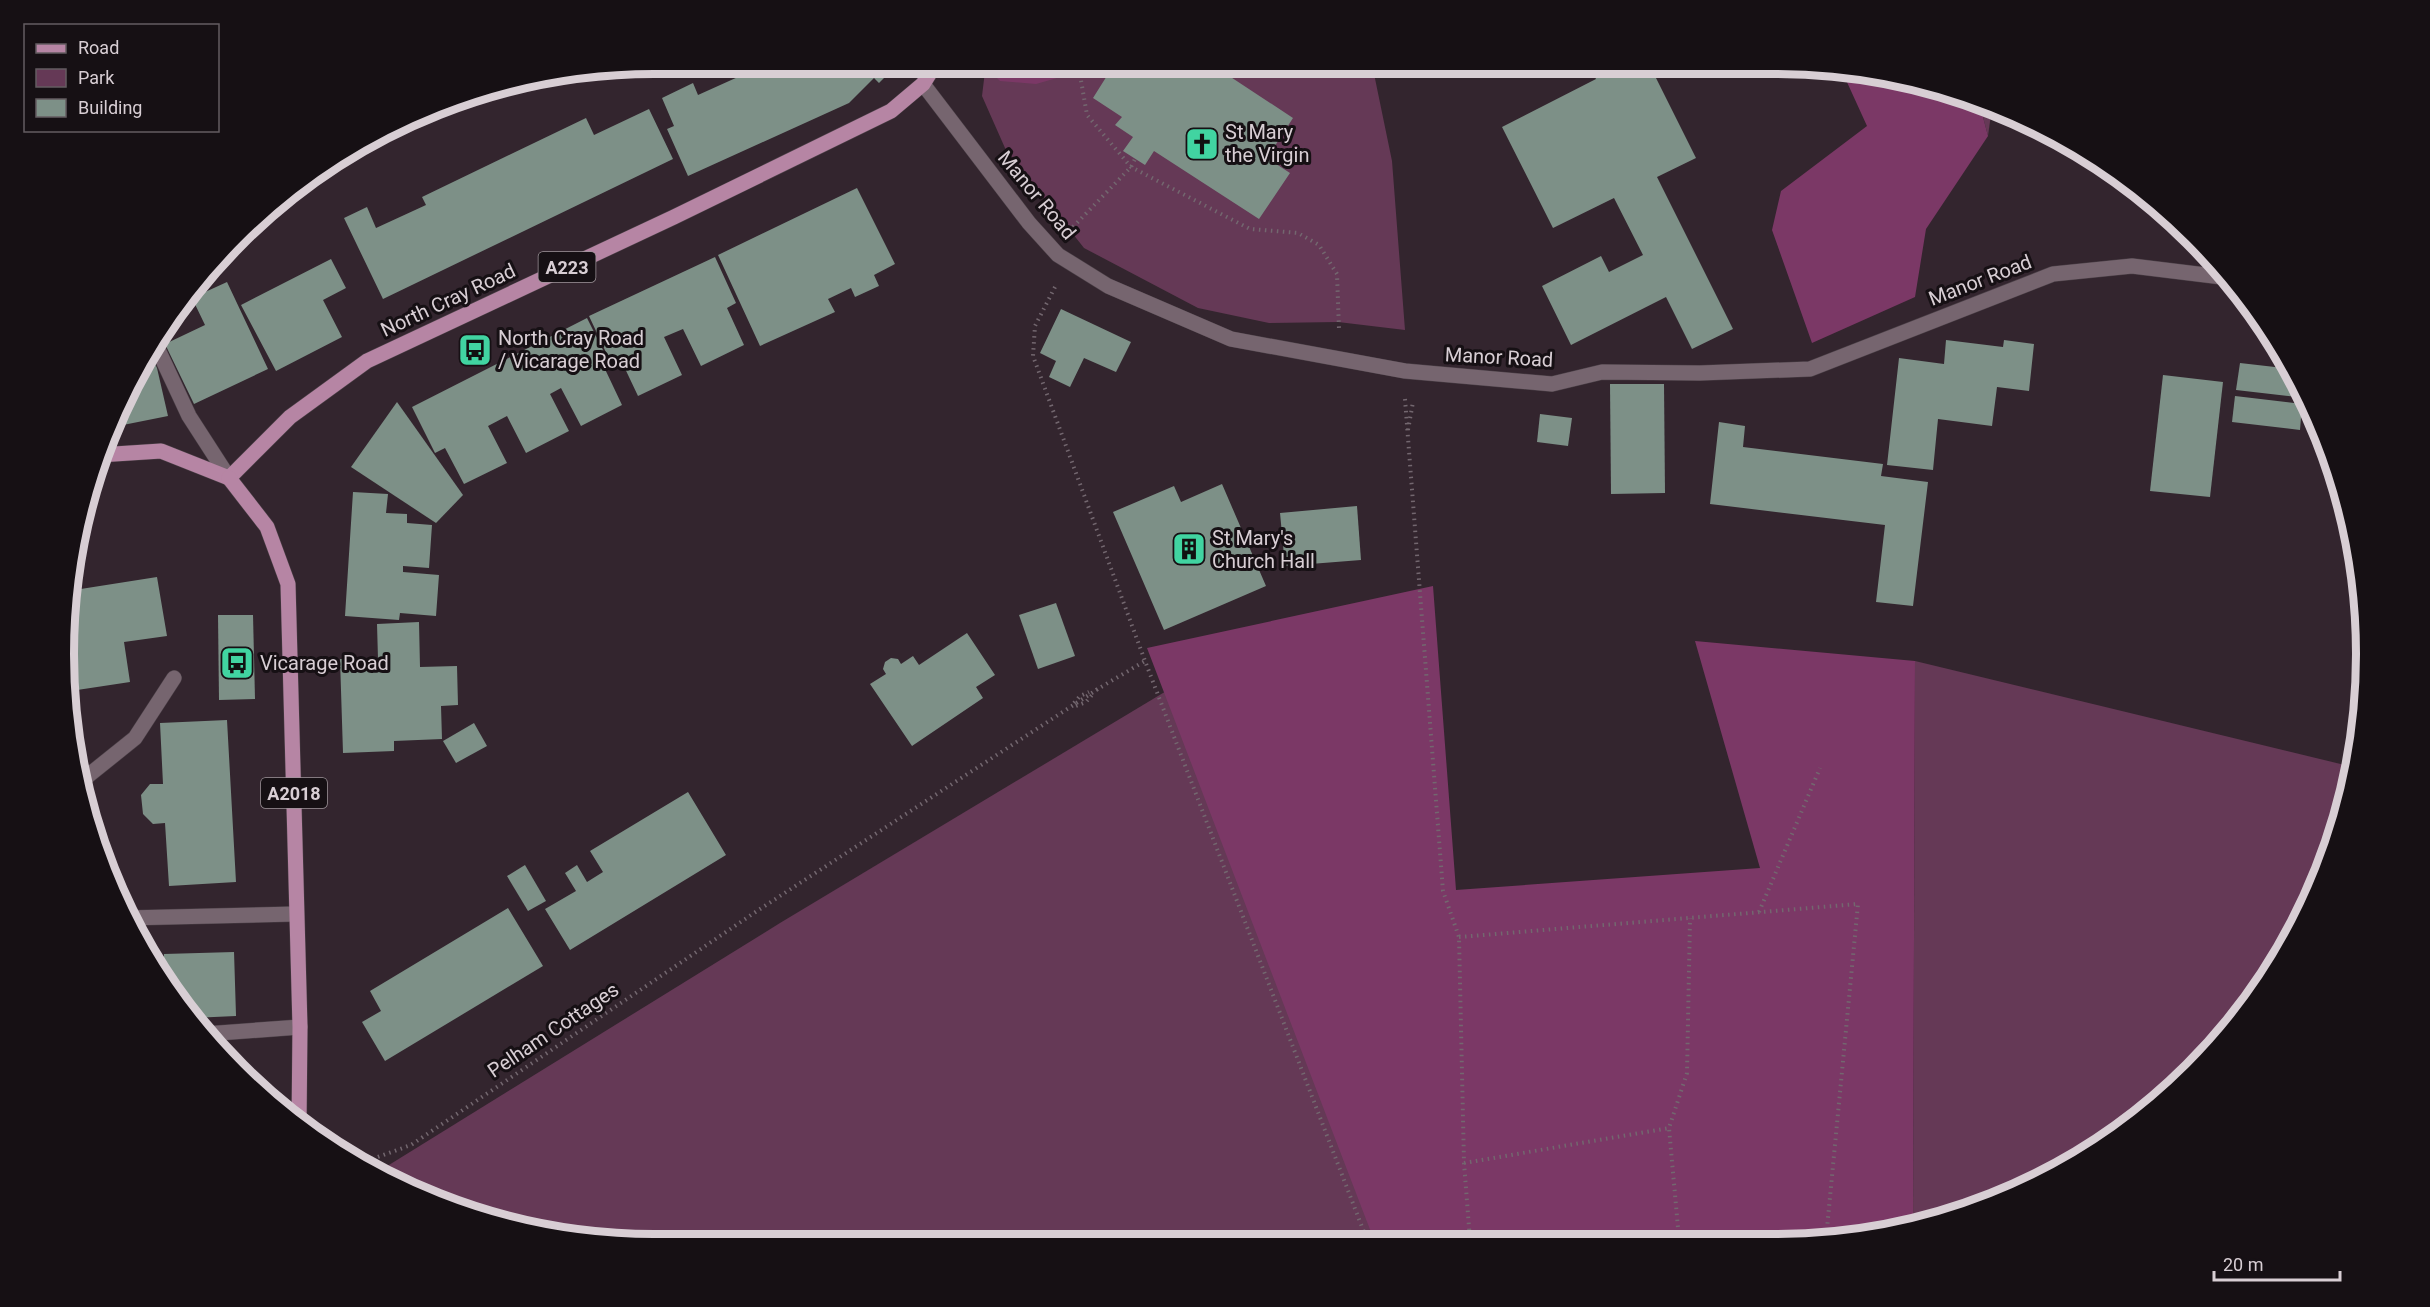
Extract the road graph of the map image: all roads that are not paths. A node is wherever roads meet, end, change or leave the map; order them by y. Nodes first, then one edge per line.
1 (929, 74) edge
2 (923, 84) junction
3 (2218, 276) edge
4 (159, 351) edge
5 (109, 454) edge
6 (230, 478) junction
7 (174, 678) dead end
8 (87, 777) edge
9 (295, 914) junction
10 (137, 918) edge
11 (300, 1027) junction
12 (215, 1033) edge
13 (299, 1113) edge

1 - 2 main road, A223
2 - 3 street, Manor Road
2 - 6 main road, North Cray Road / A223
4 - 6 street
5 - 6 main road
6 - 9 main road, A2018
7 - 8 street
9 - 10 street
9 - 11 main road, A2018
11 - 12 street
11 - 13 main road, A2018

